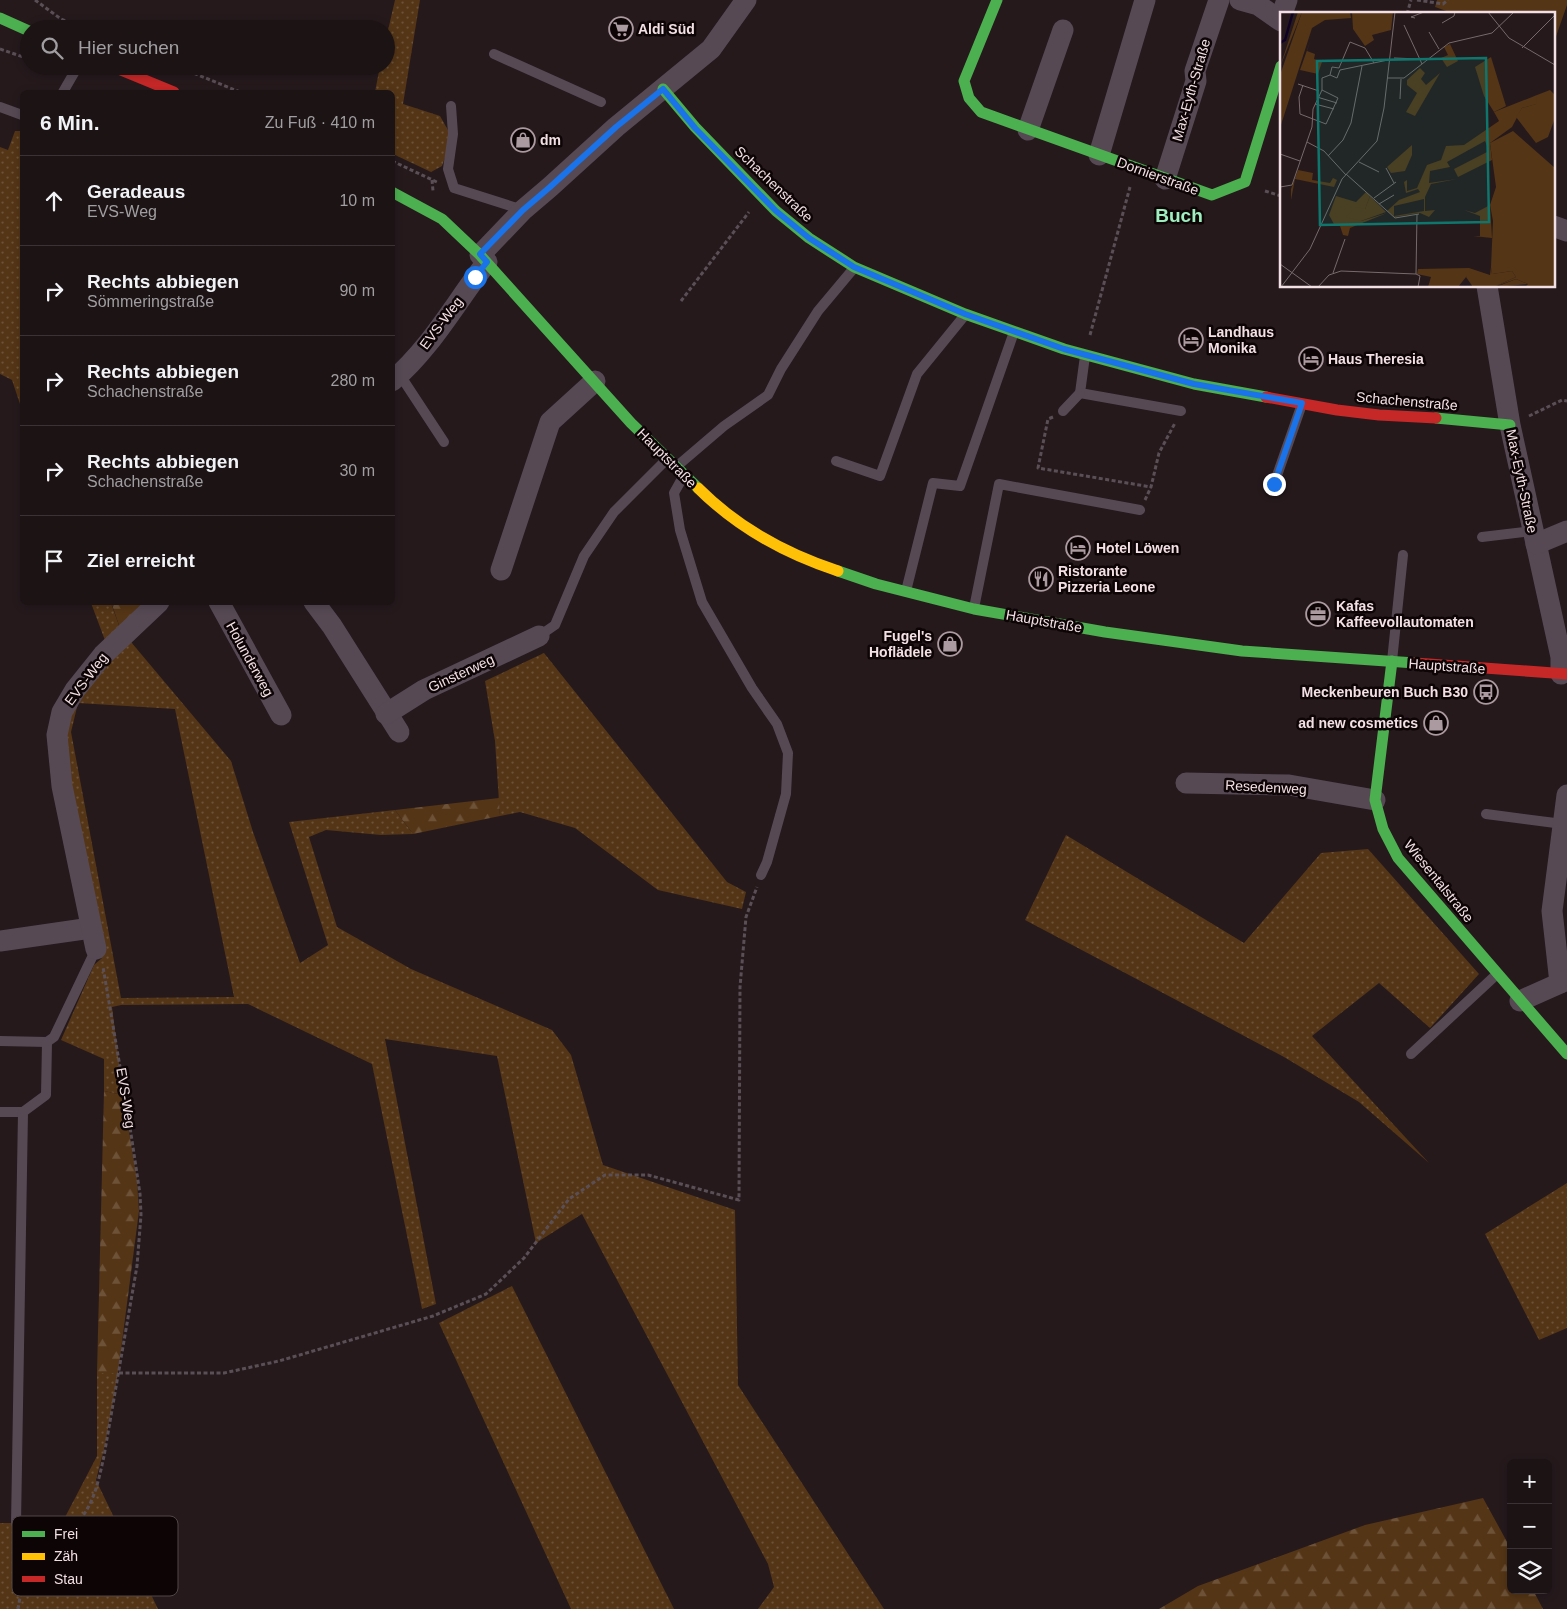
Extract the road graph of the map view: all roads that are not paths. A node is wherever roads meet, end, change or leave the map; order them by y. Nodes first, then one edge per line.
1 (746, 0) edge
2 (997, 0) edge
3 (1145, 0) edge
4 (1219, 0) edge
5 (1240, 0) edge
6 (1280, 13) edge
7 (0, 18) edge
8 (20, 27) edge
9 (1063, 30) dead end
10 (494, 54) dead end
11 (1280, 69) edge
12 (73, 75) edge
13 (133, 75) edge
14 (663, 89) junction
15 (64, 90) edge
16 (169, 90) edge
17 (601, 102) dead end
18 (451, 106) dead end
19 (0, 108) edge
20 (20, 114) edge
21 (1028, 130) junction
22 (1099, 155) junction
23 (1165, 179) junction
24 (395, 194) edge
25 (523, 210) junction
26 (1554, 226) edge
27 (1567, 231) edge
28 (483, 258) junction
29 (854, 267) junction
30 (1487, 288) edge
31 (965, 314) junction
32 (1014, 331) junction
33 (1085, 355) junction
34 (396, 378) edge
35 (595, 381) junction
36 (1080, 393) junction
37 (1302, 403) junction
38 (1063, 411) road end
39 (1181, 411) road end
40 (1510, 425) junction
41 (444, 442) dead end
42 (836, 461) dead end
43 (675, 468) junction
44 (1274, 484) dead end
45 (1140, 510) road end
46 (1567, 531) edge
47 (1482, 537) dead end
48 (1535, 537) junction
49 (1403, 555) dead end
50 (501, 570) dead end
51 (906, 592) junction
52 (156, 605) edge
53 (221, 605) edge
54 (316, 605) edge
55 (974, 609) junction
56 (539, 636) joint
57 (1392, 662) junction
58 (1564, 674) edge
59 (386, 714) junction
60 (281, 715) dead end
61 (399, 732) dead end
62 (1186, 783) dead end
63 (1567, 795) edge
64 (1375, 800) junction
65 (1486, 814) dead end
66 (1563, 824) junction
67 (761, 875) road end
68 (91, 928) junction
69 (0, 941) edge
70 (96, 949) joint
71 (1498, 974) junction
72 (1564, 982) edge
73 (1520, 1000) junction
74 (0, 1041) edge
75 (47, 1042) junction
76 (1411, 1054) dead end
77 (1567, 1054) edge
78 (0, 1112) edge
79 (23, 1112) junction
80 (16, 1516) edge

1 - 14 street, EVS-Weg
2 - 21 street, Dornierstraße
3 - 22 street, Dornierstraße
4 - 23 street, Max-Eyth-Straße
5 - 6 street
7 - 8 street
9 - 21 street
10 - 17 lane
11 - 23 street, Dornierstraße
12 - 15 lane
13 - 16 street
14 - 25 street, EVS-Weg
14 - 29 street, Schachenstraße
18 - 25 lane
19 - 20 lane
21 - 22 street, Dornierstraße
22 - 23 street, Dornierstraße
24 - 28 street, Hauptstraße
25 - 28 street, EVS-Weg
26 - 27 street
28 - 34 street, EVS-Weg
28 - 35 street, Hauptstraße
29 - 31 street, Schachenstraße
29 - 43 lane
30 - 40 street, Max-Eyth-Straße
31 - 32 street, Schachenstraße
31 - 42 lane
32 - 33 street, Schachenstraße
32 - 51 lane
33 - 36 lane
33 - 37 street, Schachenstraße
34 - 41 lane
35 - 43 street, Hauptstraße
35 - 50 street
36 - 38 lane
36 - 39 lane
37 - 40 street, Schachenstraße
37 - 44 lane
40 - 48 street, Max-Eyth-Straße
43 - 51 street, Hauptstraße
43 - 56 lane
43 - 67 lane
45 - 55 lane
46 - 48 street
47 - 48 lane
48 - 58 street, Max-Eyth-Straße
49 - 57 lane
51 - 55 street, Hauptstraße
52 - 68 street, EVS-Weg
53 - 60 street, Holunderweg
54 - 59 street
55 - 57 street, Hauptstraße
56 - 59 street, Ginsterweg
57 - 58 street, Hauptstraße
57 - 64 street, Wiesentalstraße
59 - 61 street
62 - 64 street, Resedenweg
63 - 66 street
64 - 71 street, Wiesentalstraße
65 - 66 lane
66 - 72 street
68 - 69 street
68 - 70 street, EVS-Weg
70 - 75 lane
71 - 73 street, Wiesentalstraße
71 - 76 lane
72 - 73 street
73 - 77 street, Wiesentalstraße
74 - 75 lane
75 - 79 lane
78 - 79 lane
79 - 80 lane

